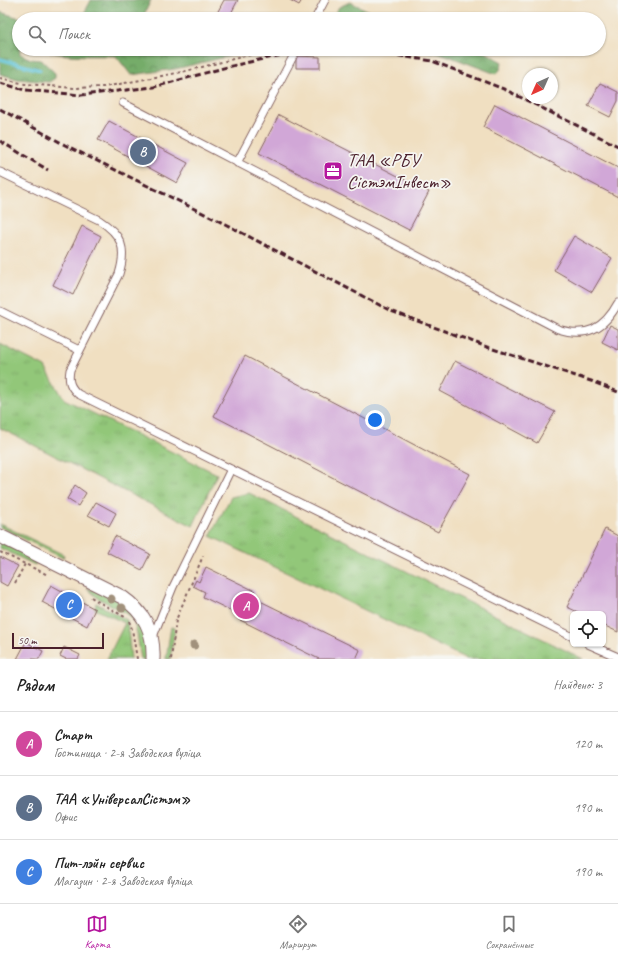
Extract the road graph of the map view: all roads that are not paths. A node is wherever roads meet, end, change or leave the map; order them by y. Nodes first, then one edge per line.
1 (325, 0) edge
2 (319, 12) edge
3 (293, 56) edge
4 (123, 104) dead end
5 (237, 162) junction
6 (0, 172) edge
7 (618, 303) edge
8 (0, 311) edge
9 (79, 350) junction
10 (231, 469) junction
11 (0, 536) edge
12 (570, 636) edge
13 (152, 639) junction
14 (595, 647) edge
15 (618, 657) edge
16 (153, 659) edge

1 - 2 lane
3 - 5 lane
4 - 5 lane
5 - 7 lane
6 - 9 lane
8 - 9 lane
9 - 10 lane
10 - 12 lane
10 - 13 lane
11 - 13 street
13 - 16 street
14 - 15 lane

